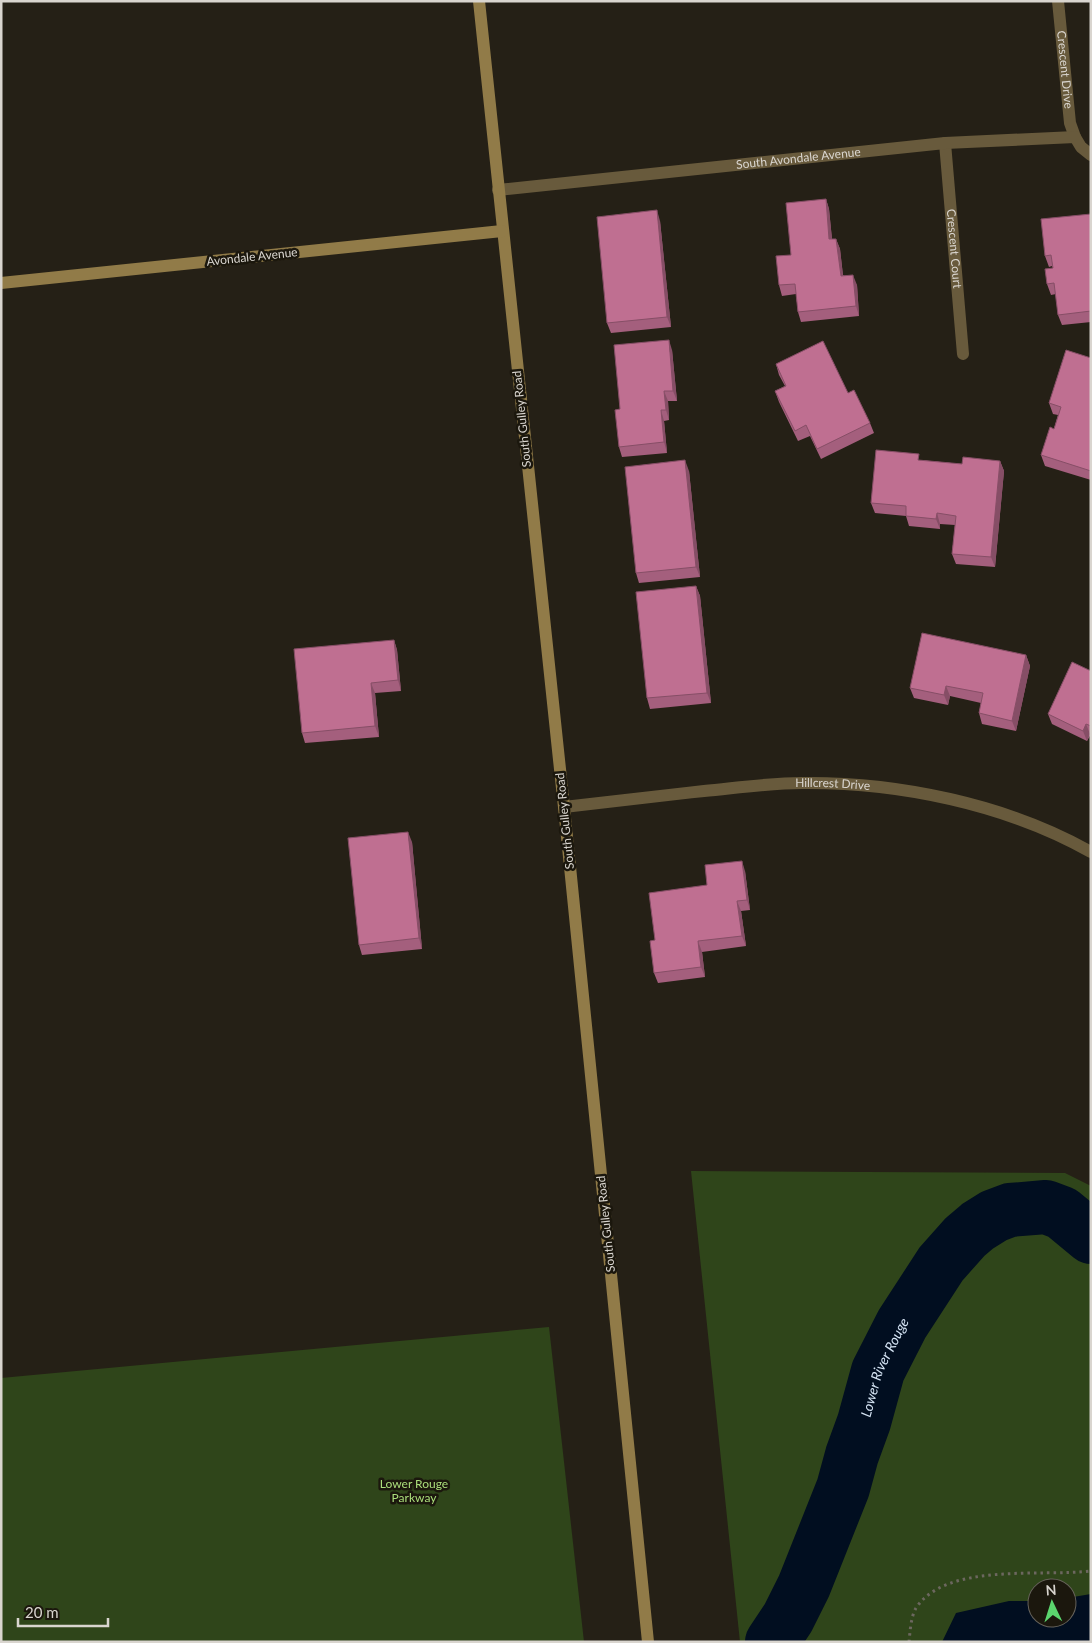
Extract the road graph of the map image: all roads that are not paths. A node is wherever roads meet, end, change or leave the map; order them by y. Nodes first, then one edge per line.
1 (479, 1) edge
2 (1058, 1) edge
3 (1075, 136) junction
4 (945, 143) junction
5 (1091, 155) edge
6 (498, 190) junction
7 (502, 231) junction
8 (1, 283) edge
9 (963, 354) dead end
10 (564, 807) junction
11 (1091, 852) edge
12 (648, 1642) edge

1 - 6 street, South Gulley Road
2 - 3 street, Crescent Drive
3 - 4 street, South Avondale Avenue
3 - 5 street
4 - 6 street, South Avondale Avenue
4 - 9 street, Crescent Court
6 - 7 street, South Gulley Road
7 - 8 street, Avondale Avenue
7 - 10 street, South Gulley Road
10 - 11 street, Hillcrest Drive
10 - 12 street, South Gulley Road

